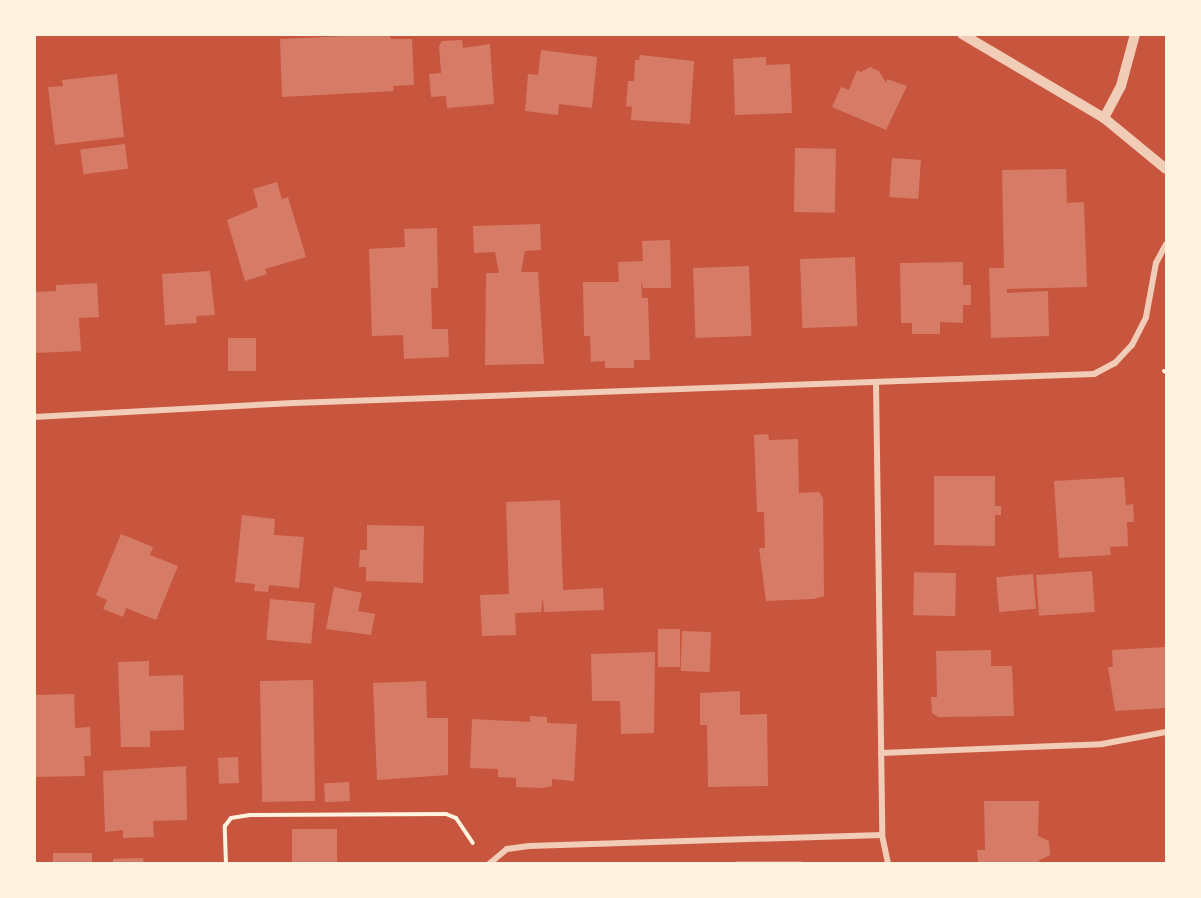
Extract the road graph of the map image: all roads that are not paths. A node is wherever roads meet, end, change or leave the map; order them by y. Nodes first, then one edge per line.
1 (962, 34) edge
2 (1136, 34) edge
3 (1104, 118) junction
4 (1167, 169) edge
5 (1167, 244) edge
6 (876, 382) junction
7 (34, 417) edge
8 (1167, 732) edge
9 (881, 753) junction
10 (882, 835) junction
11 (490, 863) edge
12 (888, 864) edge

1 - 3 street
2 - 3 street
3 - 4 street
5 - 6 street
6 - 7 street
6 - 9 street
8 - 9 street
9 - 10 street
10 - 11 street
10 - 12 street

